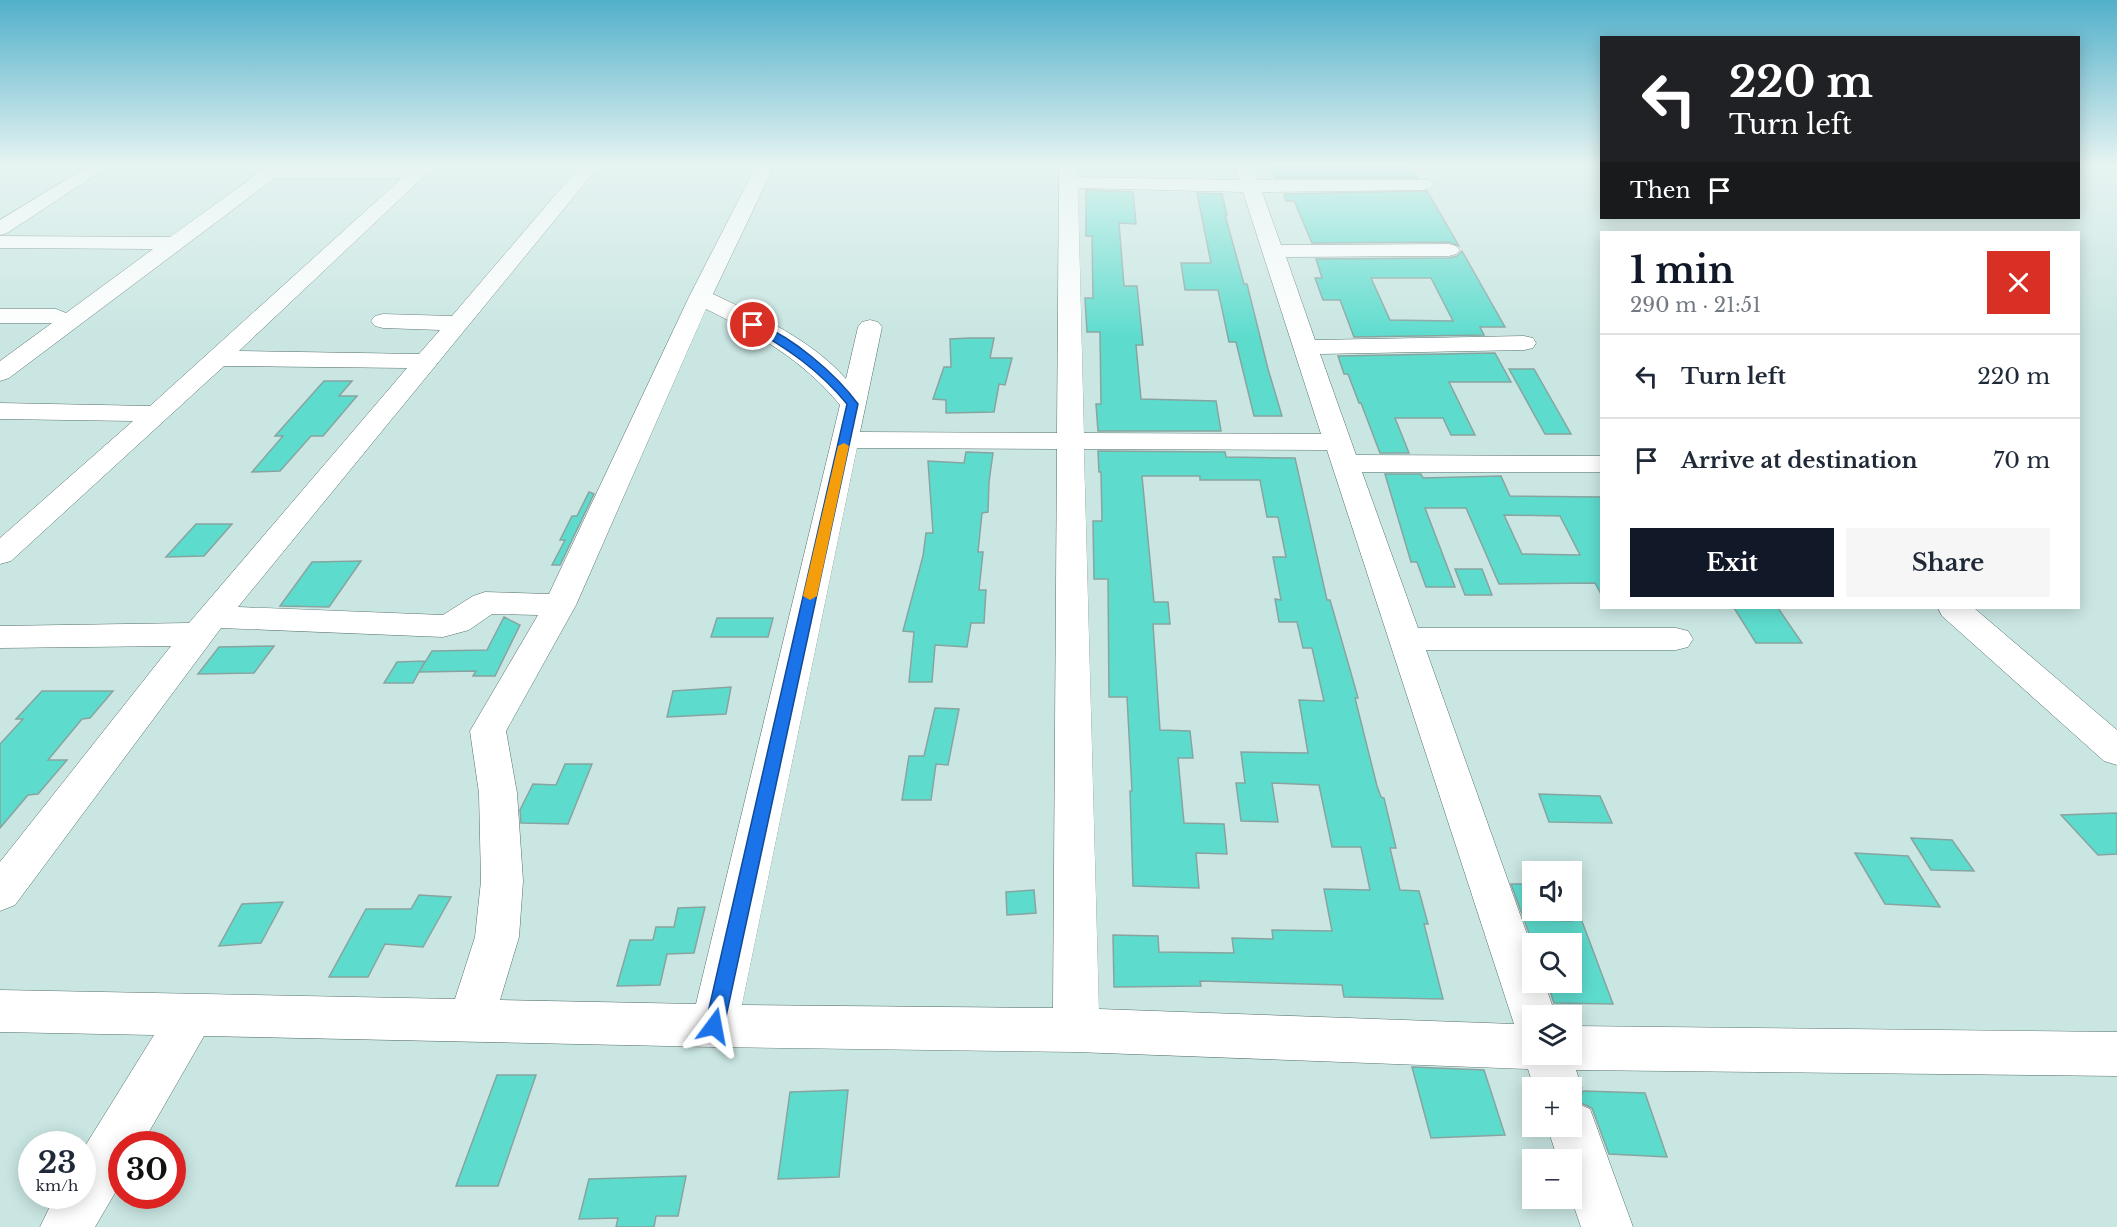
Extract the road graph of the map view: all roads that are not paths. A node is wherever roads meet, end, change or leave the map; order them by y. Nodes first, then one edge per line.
1 (197, 223) edge
2 (364, 223) edge
3 (542, 223) edge
4 (737, 223) edge
5 (1068, 223) edge
6 (1263, 223) edge
7 (0, 242) edge
8 (169, 243) junction
9 (1449, 250) dead end
10 (1273, 251) junction
11 (700, 297) junction
12 (0, 316) edge
13 (56, 316) junction
14 (382, 321) dead end
15 (459, 323) junction
16 (870, 327) dead end
17 (1524, 343) dead end
18 (1305, 347) junction
19 (0, 356) edge
20 (217, 358) junction
21 (427, 361) junction
22 (0, 373) edge
23 (853, 404) junction
24 (0, 411) edge
25 (157, 414) junction
26 (845, 440) junction
27 (1070, 441) junction
28 (1341, 452) junction
29 (1600, 464) edge
30 (0, 554) edge
31 (560, 605) junction
32 (1955, 609) edge
33 (205, 625) junction
34 (0, 638) edge
35 (1405, 639) junction
36 (1676, 639) dead end
37 (2117, 751) edge
38 (0, 893) edge
39 (1529, 1005) edge
40 (0, 1011) edge
41 (192, 1014) junction
42 (471, 1020) junction
43 (714, 1026) junction
44 (1076, 1030) junction
45 (1522, 1047) edge
46 (1582, 1048) edge
47 (2117, 1054) edge
48 (1576, 1137) edge
49 (66, 1227) edge
50 (1607, 1227) edge

1 - 8 street
2 - 20 street
3 - 15 street
4 - 11 street
5 - 27 street
6 - 10 street
7 - 8 street
8 - 13 street
8 - 22 street
9 - 10 street
10 - 18 street
11 - 23 street
11 - 31 street
12 - 13 street
13 - 19 street
14 - 15 street
15 - 21 street
16 - 23 street
17 - 18 street
18 - 28 street
20 - 21 street
20 - 25 street
21 - 33 street
23 - 26 street
24 - 25 street
25 - 30 street
26 - 27 street
26 - 43 street
27 - 28 street
27 - 44 street
28 - 29 street
28 - 35 street
31 - 33 street
31 - 42 street
32 - 37 street
33 - 34 street
33 - 38 street
35 - 36 street
35 - 39 street
40 - 41 street
41 - 42 street
41 - 49 street
42 - 43 street
43 - 44 street
44 - 45 street
46 - 47 street
48 - 50 street

